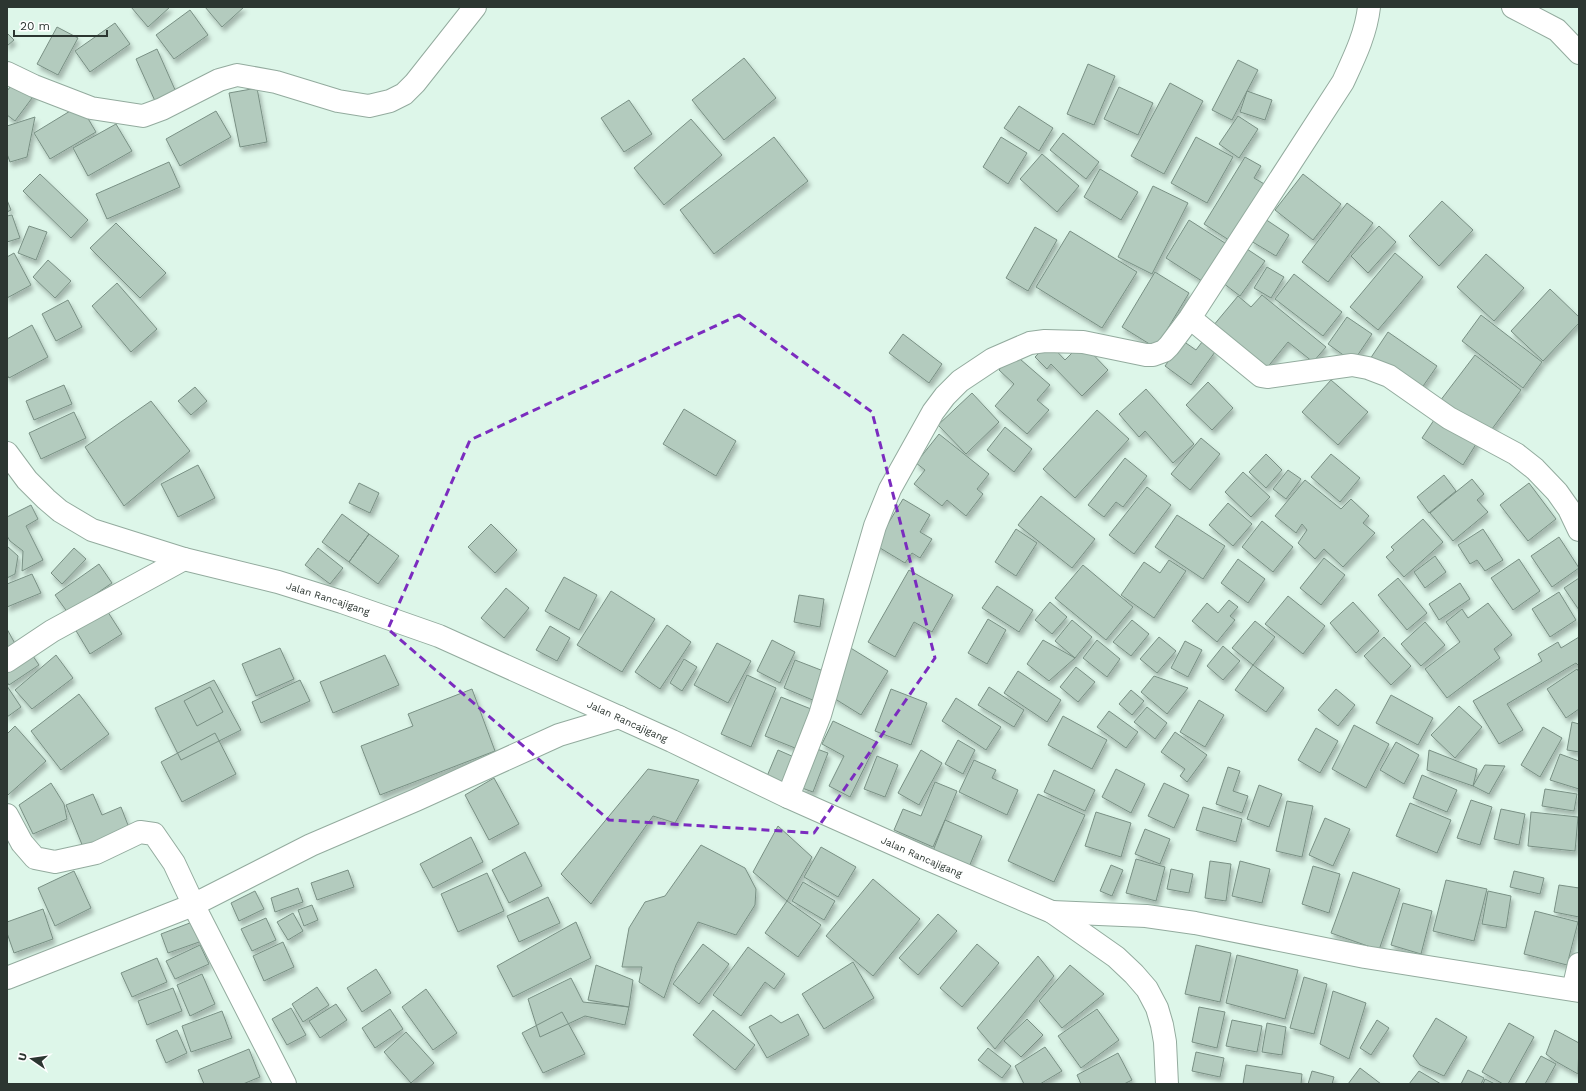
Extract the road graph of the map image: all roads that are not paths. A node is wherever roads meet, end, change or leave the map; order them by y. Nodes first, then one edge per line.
1 (475, 7) edge
2 (1369, 7) edge
3 (1513, 7) edge
4 (1579, 53) edge
5 (7, 72) edge
6 (1190, 318) junction
7 (7, 453) edge
8 (1579, 530) edge
9 (184, 559) junction
10 (7, 661) edge
11 (619, 718) junction
12 (788, 797) junction
13 (7, 815) edge
14 (193, 905) junction
15 (1052, 912) junction
16 (1579, 964) edge
17 (7, 978) edge
18 (1576, 991) edge
19 (286, 1084) edge
20 (1167, 1084) edge

1 - 5 street
2 - 6 street
3 - 4 street
6 - 8 street
6 - 12 street
7 - 9 street, Jalan Rancajigang
9 - 10 street
9 - 11 street, Jalan Rancajigang
11 - 12 street, Jalan Rancajigang
11 - 14 street
12 - 15 street, Jalan Rancajigang
13 - 14 street
14 - 17 street
14 - 19 street
15 - 18 street
15 - 20 street, Jalan Rancajigang
16 - 18 street

